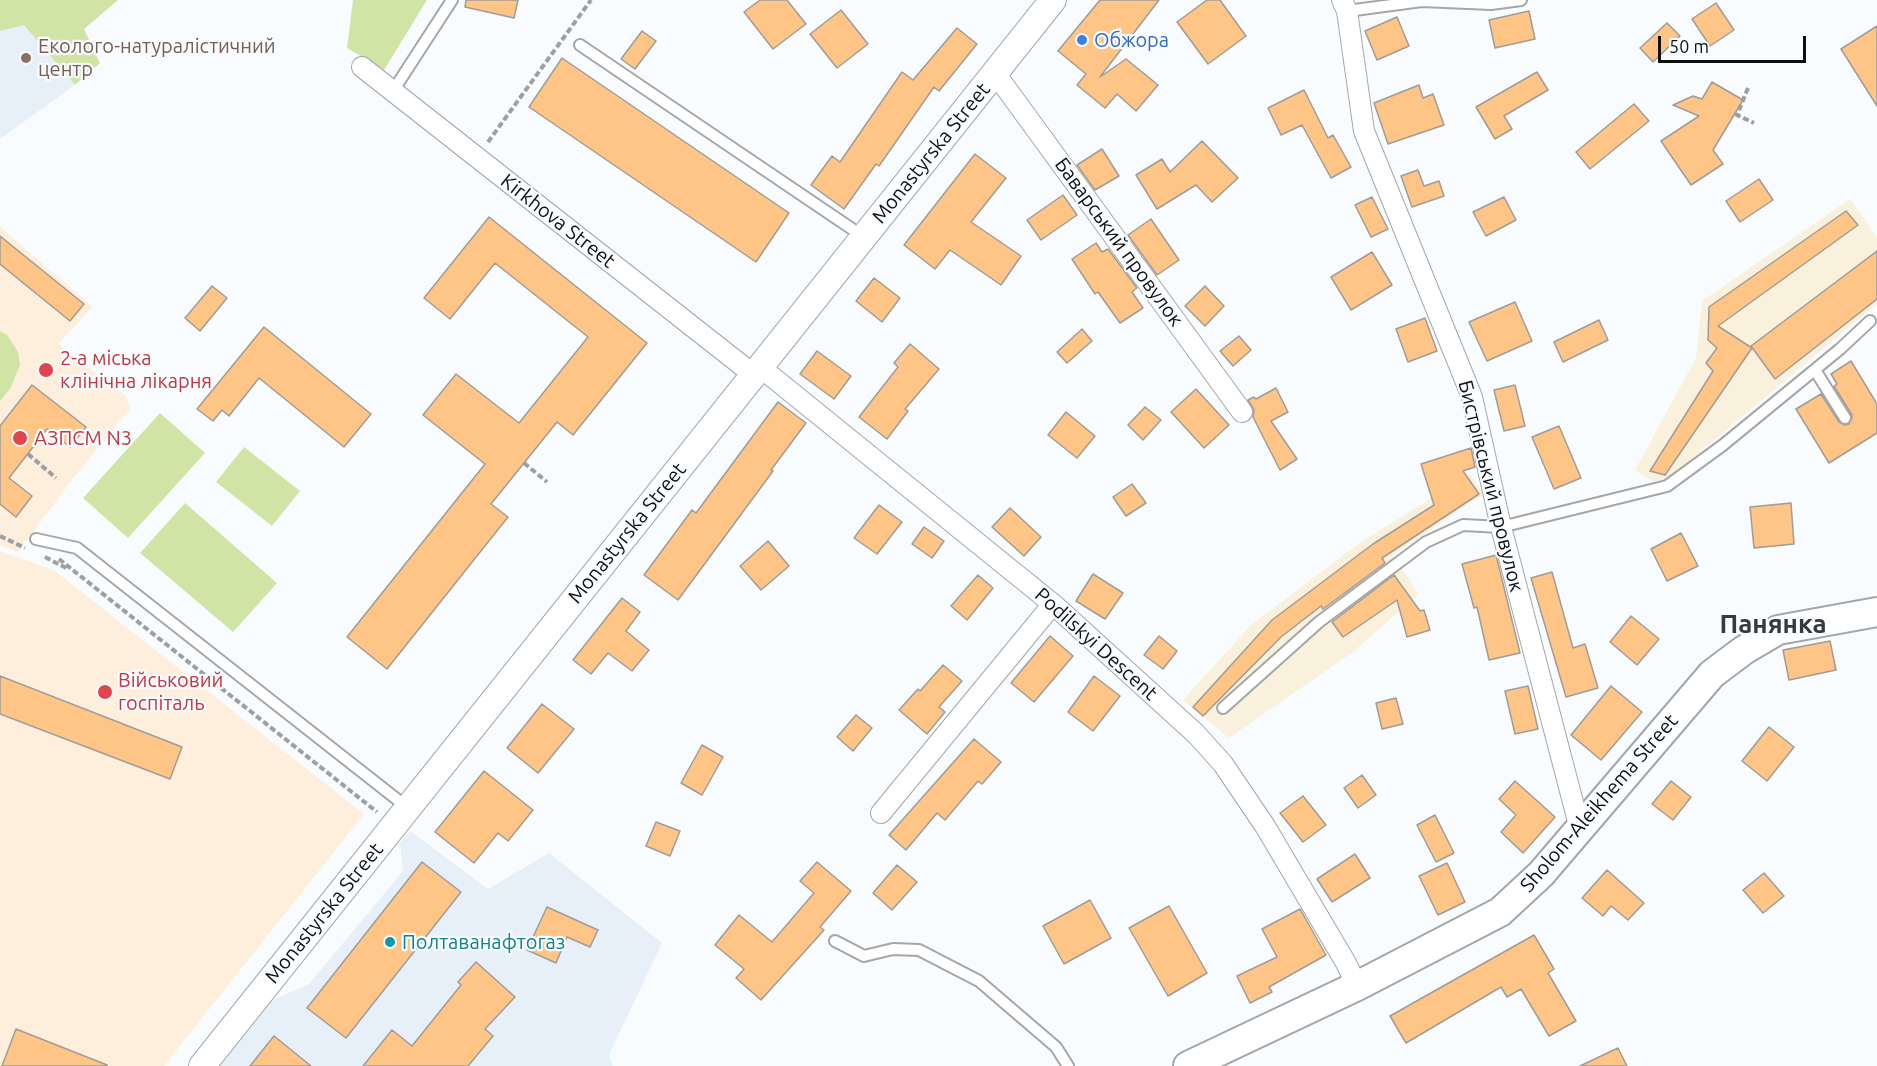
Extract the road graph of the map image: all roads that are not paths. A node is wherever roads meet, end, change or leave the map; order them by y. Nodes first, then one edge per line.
1 (452, 0) edge
2 (1053, 0) edge
3 (1521, 0) edge
4 (1345, 6) edge
5 (580, 45) dead end
6 (362, 67) dead end
7 (995, 73) junction
8 (393, 91) junction
9 (864, 237) junction
10 (1870, 321) dead end
11 (1815, 370) junction
12 (757, 371) junction
13 (1242, 412) dead end
14 (1845, 418) dead end
15 (1502, 526) junction
16 (36, 539) road end
17 (1053, 604) junction
18 (1877, 612) edge
19 (1223, 708) dead end
20 (881, 813) dead end
21 (401, 817) junction
22 (1580, 829) junction
23 (836, 941) dead end
24 (1357, 986) junction
25 (202, 1066) edge
26 (1068, 1066) edge
27 (1188, 1066) edge

1 - 8 lane
2 - 7 street, Monastyrska Street
3 - 4 lane, Бистрівський провулок
4 - 15 street, Бистрівський провулок
5 - 9 lane
6 - 8 street, Kirkhova Street
7 - 9 street, Monastyrska Street
7 - 13 street, Баварський провулок
8 - 12 street, Kirkhova Street
9 - 12 street, Monastyrska Street
10 - 11 lane
11 - 14 lane
11 - 15 lane
12 - 17 street, Podilskyi Descent
12 - 21 street, Monastyrska Street
15 - 19 lane
15 - 22 street, Бистрівський провулок
16 - 21 lane
17 - 20 street
17 - 24 street, Podilskyi Descent
18 - 22 main road, Sholom-Aleikhema Street
21 - 25 street, Monastyrska Street
22 - 24 main road, Sholom-Aleikhema Street
23 - 26 lane
24 - 27 main road, Sholom-Aleikhema Street

